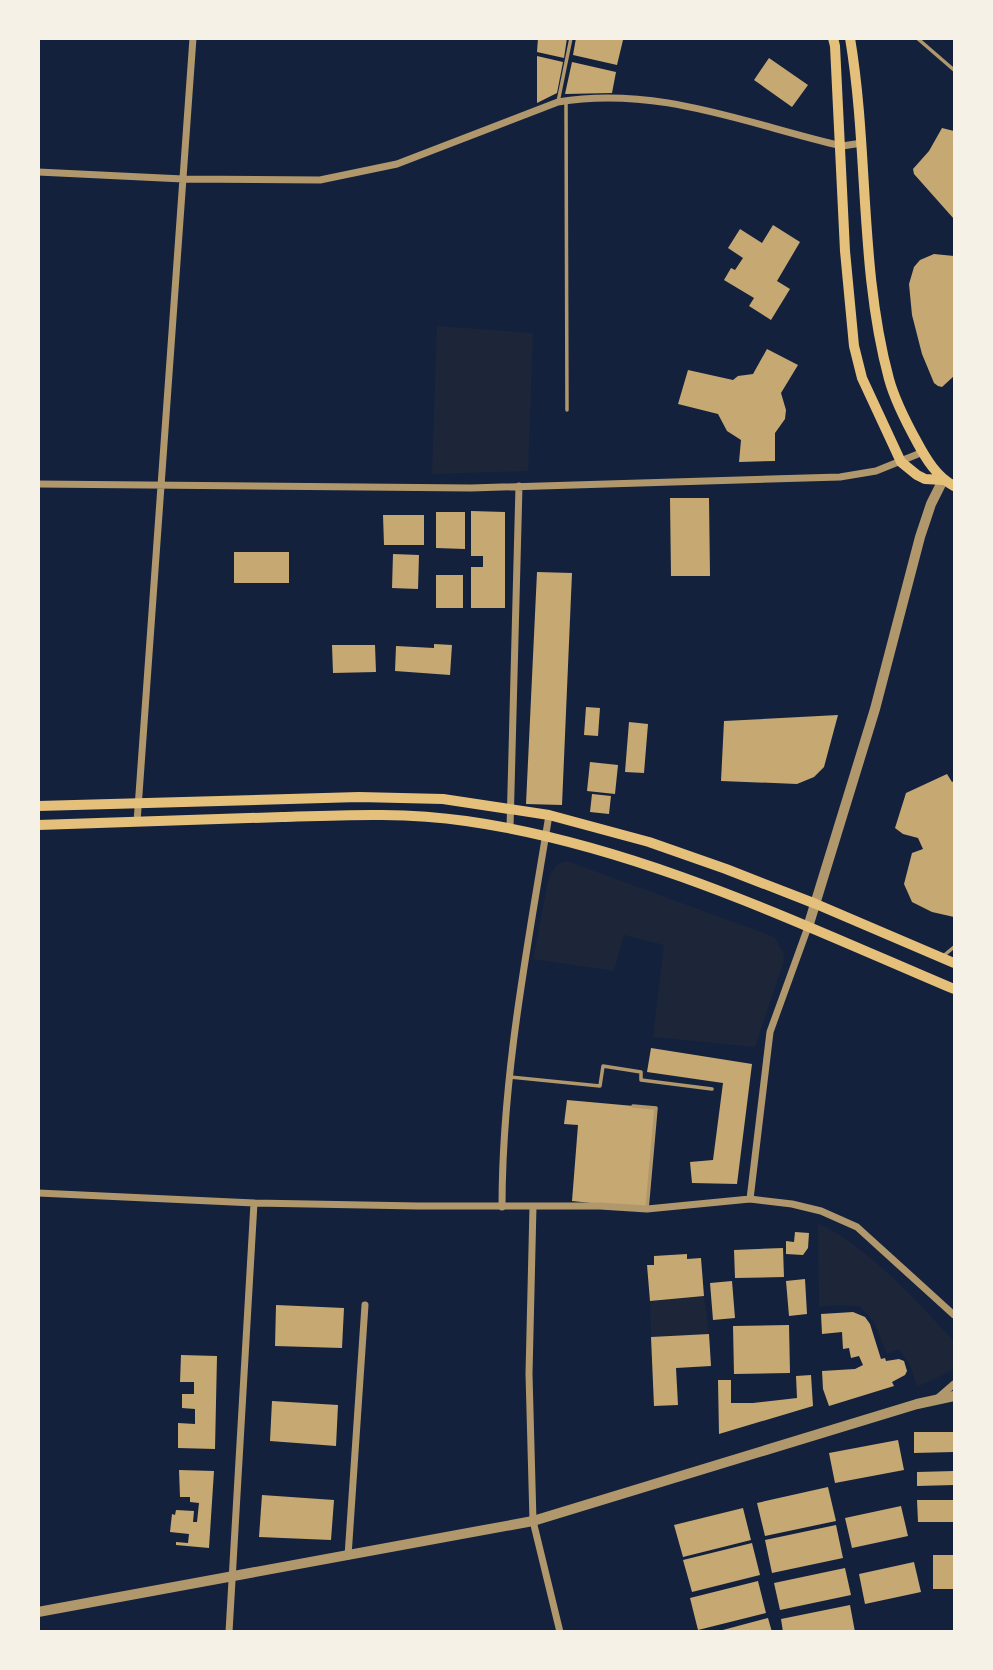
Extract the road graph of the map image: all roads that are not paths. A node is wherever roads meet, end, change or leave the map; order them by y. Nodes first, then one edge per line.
1 (193, 38) edge
2 (571, 38) edge
3 (833, 38) edge
4 (850, 38) edge
5 (918, 38) edge
6 (954, 70) edge
7 (562, 101) junction
8 (862, 143) junction
9 (842, 146) junction
10 (38, 172) edge
11 (183, 179) junction
12 (567, 410) dead end
13 (923, 452) junction
14 (901, 462) junction
15 (943, 480) junction
16 (38, 484) edge
17 (160, 485) junction
18 (519, 486) junction
19 (954, 486) edge
20 (138, 805) junction
21 (38, 806) edge
22 (511, 810) junction
23 (549, 816) junction
24 (137, 822) junction
25 (38, 825) edge
26 (510, 828) junction
27 (546, 834) junction
28 (816, 904) junction
29 (808, 927) junction
30 (954, 947) edge
31 (942, 957) junction
32 (954, 963) edge
33 (954, 989) edge
34 (510, 1077) junction
35 (712, 1089) dead end
36 (633, 1106) dead end
37 (38, 1193) edge
38 (750, 1199) junction
39 (254, 1203) junction
40 (533, 1206) junction
41 (502, 1207) junction
42 (647, 1209) junction
43 (365, 1305) dead end
44 (954, 1315) edge
45 (954, 1384) edge
46 (954, 1396) edge
47 (939, 1397) junction
48 (533, 1521) junction
49 (348, 1556) junction
50 (230, 1578) junction
51 (38, 1612) edge
52 (229, 1632) edge
53 (560, 1632) edge

1 - 11 street
2 - 7 lane
3 - 9 main road
4 - 8 main road
5 - 6 lane
7 - 9 street
7 - 11 street
7 - 12 lane
8 - 9 street
8 - 13 main road
9 - 14 main road
10 - 11 street
11 - 17 street
13 - 14 street
13 - 15 main road
14 - 15 main road
14 - 18 street
15 - 19 main road
15 - 28 street
16 - 17 street
17 - 18 street
17 - 20 street
18 - 22 street
20 - 21 main road
20 - 22 main road
20 - 24 street
22 - 23 main road
22 - 26 street
23 - 27 street
23 - 28 main road
24 - 25 main road
24 - 26 main road
26 - 27 main road
27 - 29 main road
27 - 34 street
28 - 29 street
28 - 31 main road
29 - 33 main road
29 - 38 street
30 - 31 lane
31 - 32 main road
34 - 35 lane
34 - 41 street
36 - 42 lane
37 - 39 street
38 - 42 street
38 - 44 street
39 - 41 street
39 - 50 street
40 - 41 street
40 - 42 street
40 - 48 street
43 - 49 street
45 - 47 street
46 - 47 street
47 - 48 street
48 - 49 street
48 - 53 street
49 - 50 street
50 - 51 street
50 - 52 street

